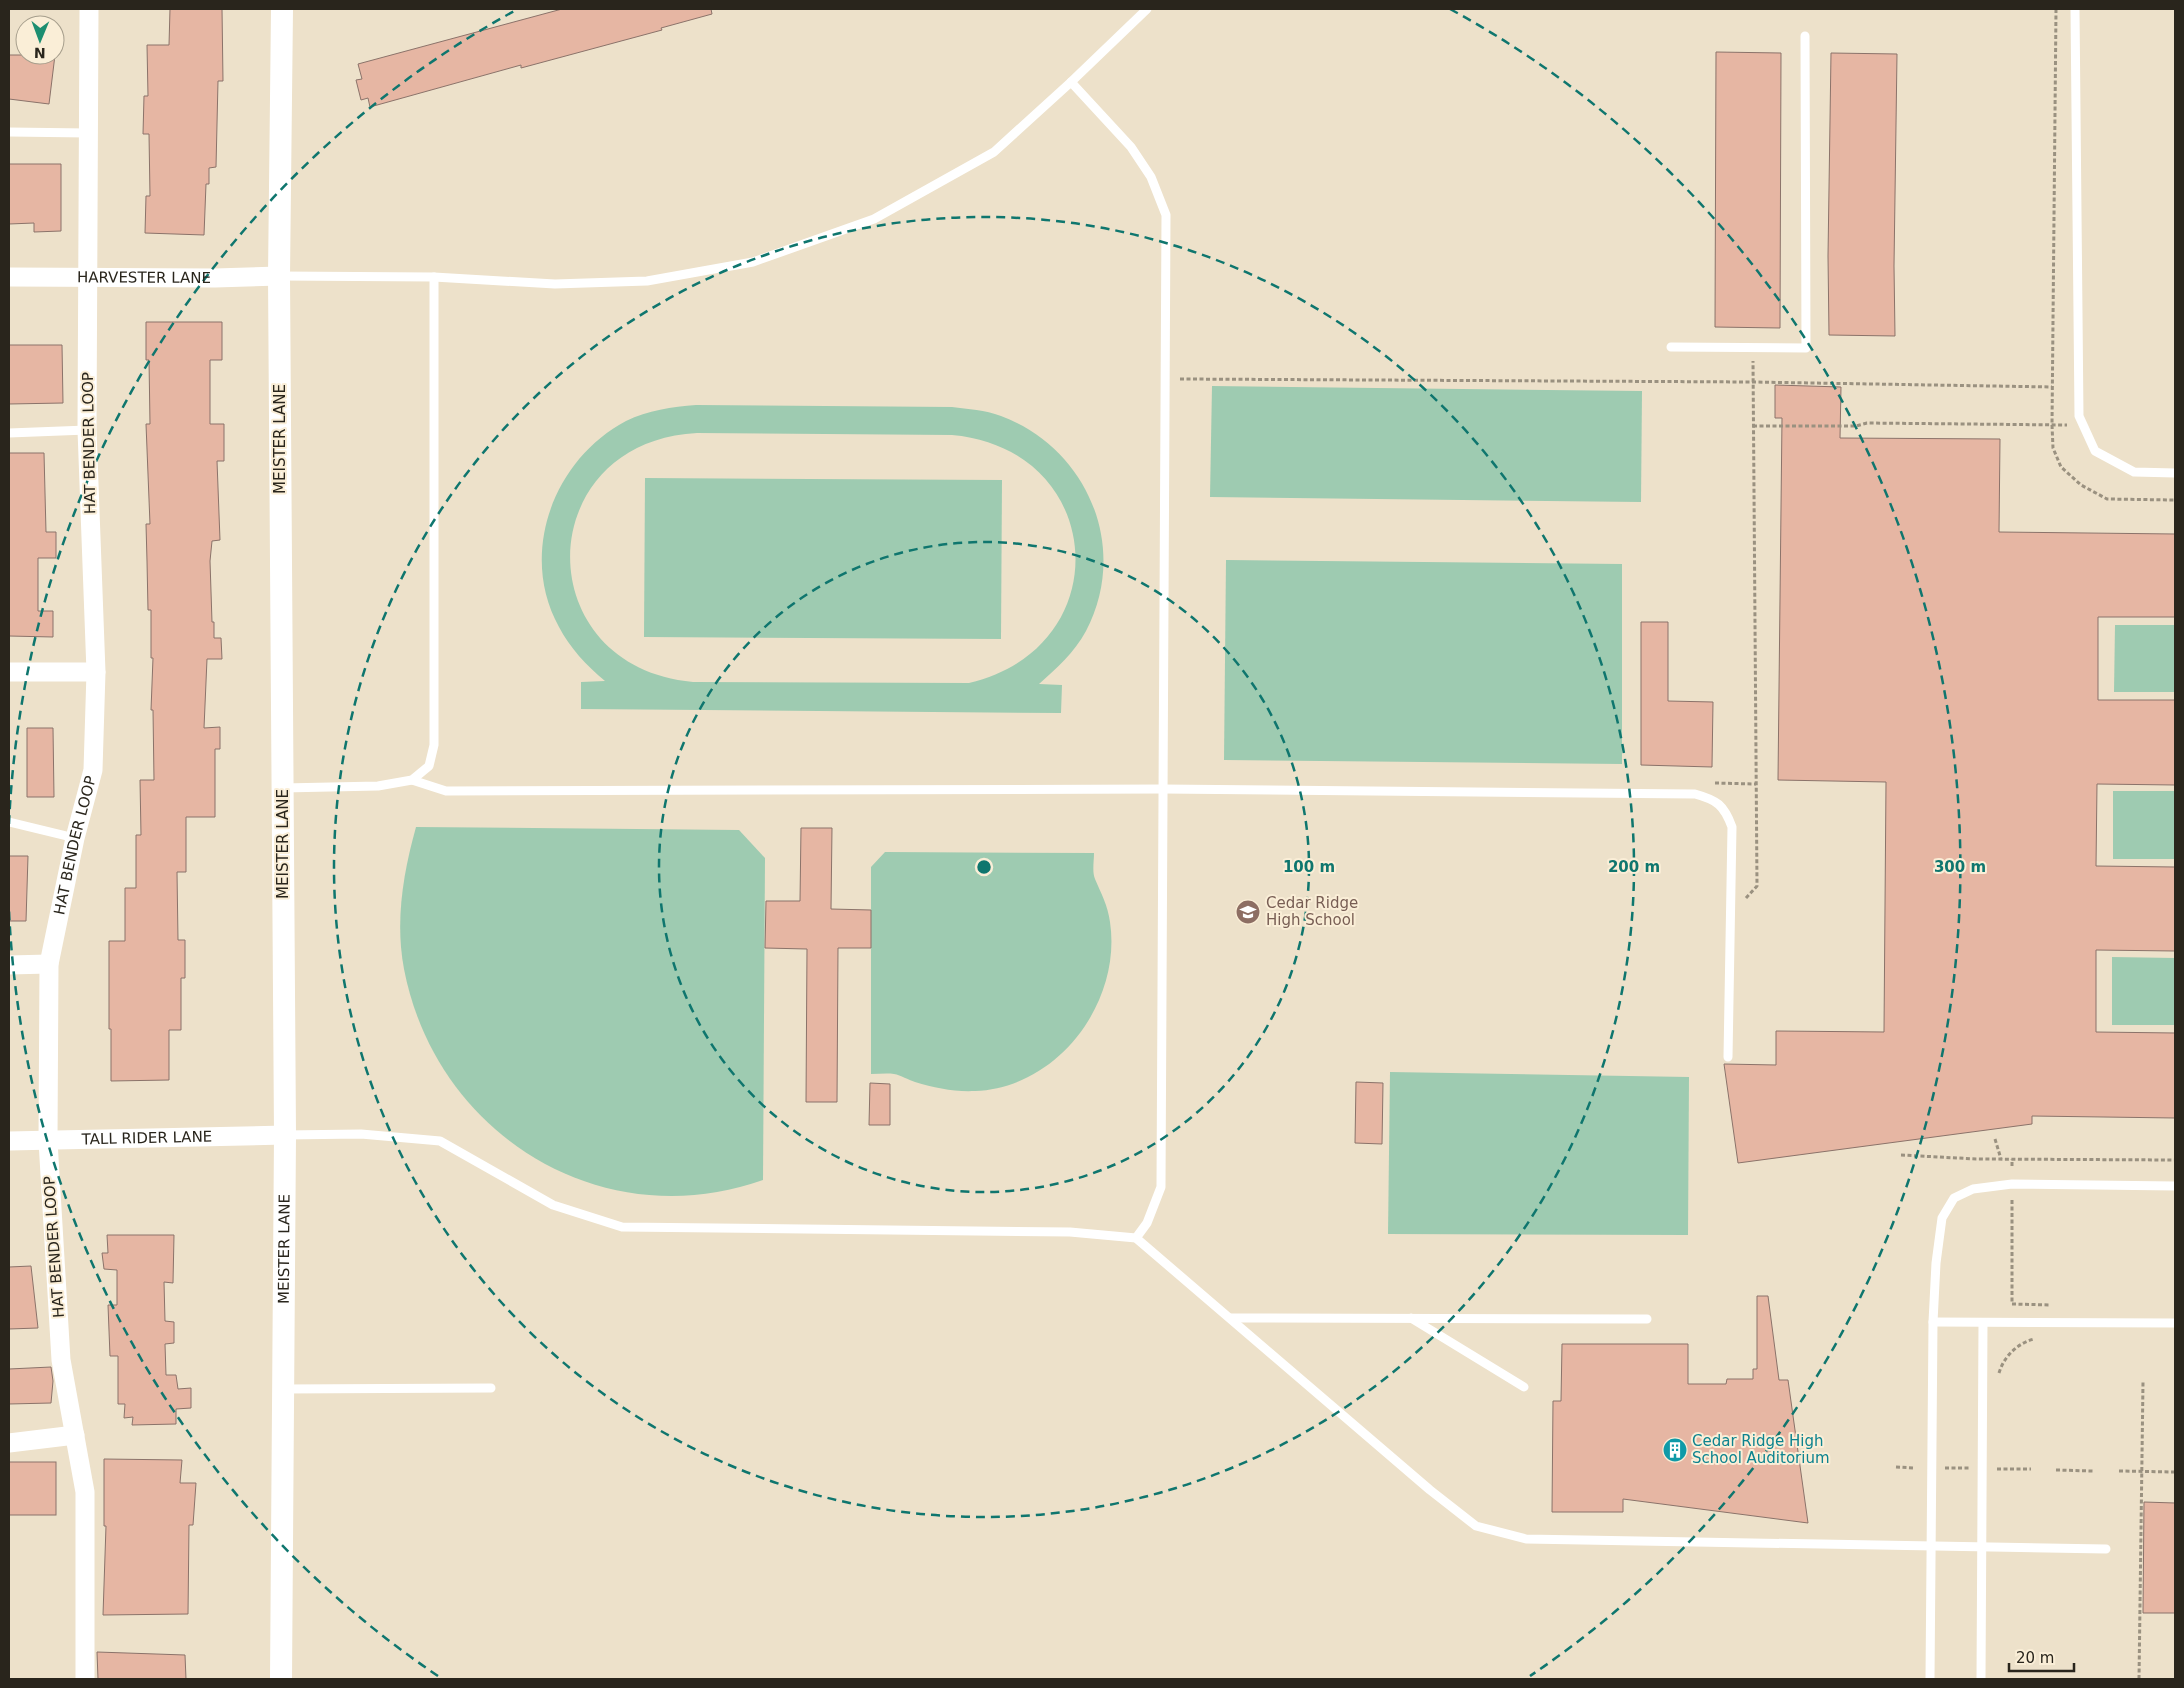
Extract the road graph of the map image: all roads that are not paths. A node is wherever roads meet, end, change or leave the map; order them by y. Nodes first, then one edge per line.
1 (89, 9) edge
2 (282, 9) edge
3 (1147, 9) edge
4 (2075, 9) edge
5 (1805, 36) dead end
6 (1071, 82) junction
7 (9, 132) edge
8 (88, 133) junction
9 (279, 276) junction
10 (434, 276) junction
11 (9, 278) edge
12 (88, 278) junction
13 (1671, 347) dead end
14 (87, 430) junction
15 (9, 433) edge
16 (2175, 474) edge
17 (9, 672) edge
18 (96, 672) junction
19 (412, 780) junction
20 (282, 788) junction
21 (1163, 789) junction
22 (9, 822) edge
23 (75, 838) junction
24 (49, 964) junction
25 (9, 965) edge
26 (1728, 1057) dead end
27 (285, 1135) junction
28 (9, 1141) edge
29 (48, 1141) junction
30 (2175, 1186) edge
31 (1136, 1238) junction
32 (1231, 1318) junction
33 (1411, 1318) junction
34 (1647, 1318) dead end
35 (1933, 1322) junction
36 (1983, 1323) junction
37 (2175, 1324) edge
38 (1524, 1387) dead end
39 (491, 1388) dead end
40 (283, 1389) junction
41 (76, 1435) junction
42 (9, 1443) edge
43 (1931, 1546) junction
44 (1982, 1548) junction
45 (2106, 1549) dead end
46 (85, 1679) edge
47 (281, 1679) edge
48 (1930, 1679) edge
49 (1981, 1679) edge

1 - 8 street, HAT BENDER LOOP
2 - 9 street, MEISTER LANE
3 - 6 lane
4 - 16 lane
5 - 13 lane
6 - 10 lane
6 - 21 lane
7 - 8 lane
8 - 12 street, HAT BENDER LOOP
9 - 10 lane
9 - 12 street, HARVESTER LANE
9 - 20 street, MEISTER LANE
10 - 19 lane
11 - 12 street, HARVESTER LANE
12 - 14 street, HAT BENDER LOOP
14 - 15 lane
14 - 18 street, HAT BENDER LOOP
17 - 18 street
18 - 23 street, HAT BENDER LOOP
19 - 20 lane
19 - 21 lane
20 - 27 street, MEISTER LANE
21 - 26 lane
21 - 31 lane
22 - 23 lane
23 - 24 street, HAT BENDER LOOP
24 - 25 street
24 - 29 street, HAT BENDER LOOP
27 - 29 street, TALL RIDER LANE
27 - 31 lane
27 - 40 street, MEISTER LANE
28 - 29 street, TALL RIDER LANE
29 - 41 street, HAT BENDER LOOP
30 - 35 lane
31 - 32 lane
32 - 33 lane
32 - 43 lane
33 - 34 lane
33 - 38 lane
35 - 36 lane
35 - 43 lane
36 - 37 lane
36 - 44 lane
39 - 40 lane
40 - 47 street, MEISTER LANE
41 - 42 street
41 - 46 street, HAT BENDER LOOP
43 - 44 lane
43 - 48 lane
44 - 45 lane
44 - 49 lane

